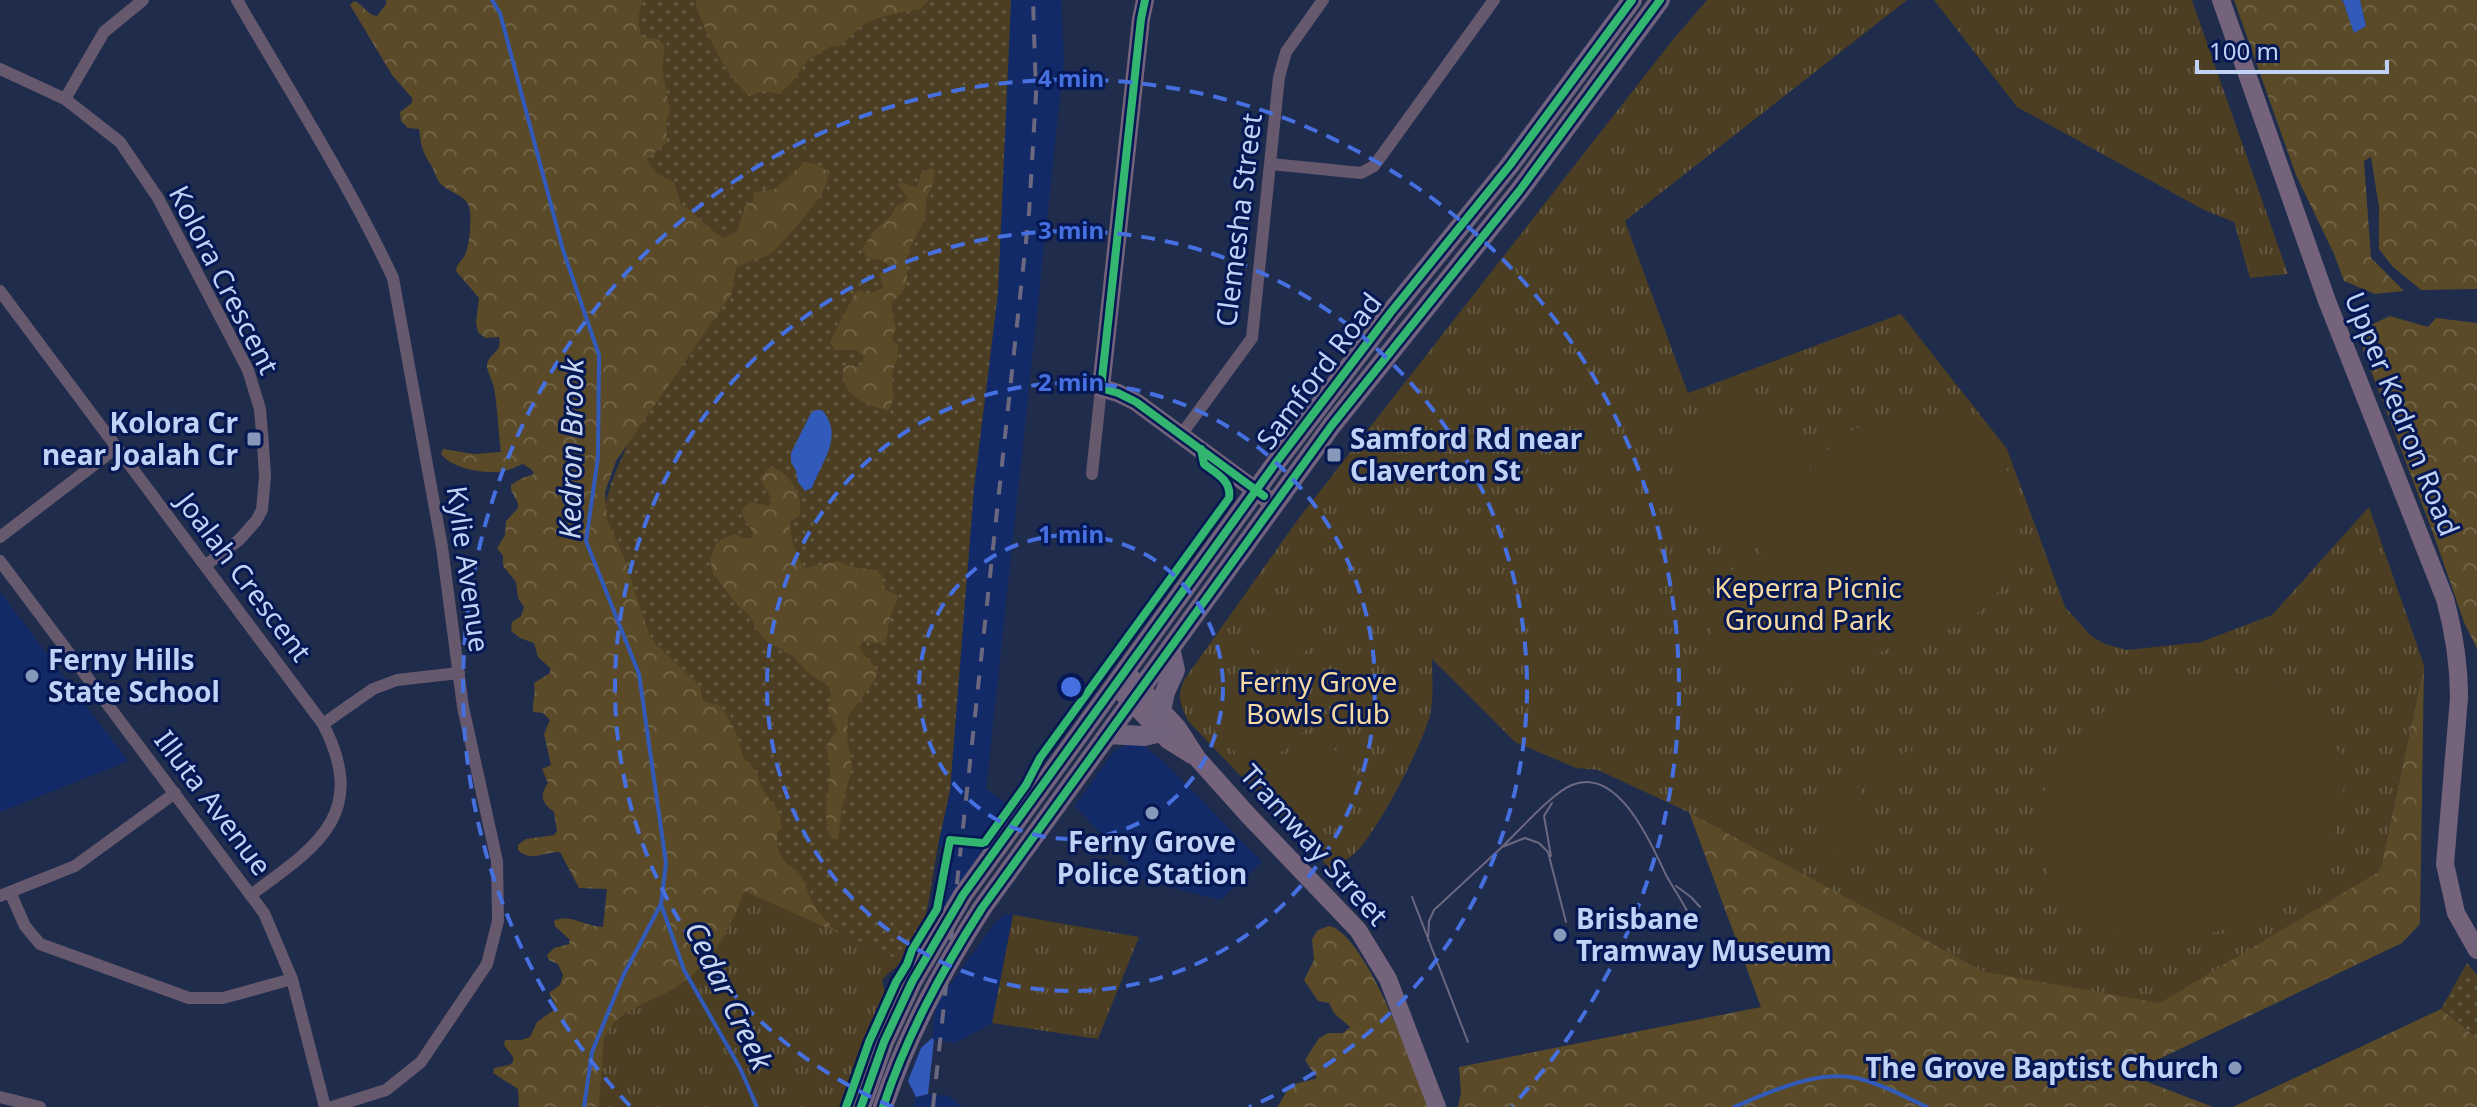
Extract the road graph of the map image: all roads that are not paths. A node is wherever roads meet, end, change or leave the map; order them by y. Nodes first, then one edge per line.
1 (143, 0) edge
2 (237, 0) edge
3 (1145, 0) edge
4 (1323, 0) edge
5 (1494, 0) edge
6 (1632, 0) edge
7 (1660, 0) edge
8 (2221, 0) edge
9 (1, 72) edge
10 (65, 99) junction
11 (1271, 164) junction
12 (0, 291) edge
13 (1101, 388) junction
14 (1181, 435) junction
15 (116, 448) junction
16 (1092, 474) dead end
17 (1256, 490) junction
18 (1274, 504) junction
19 (0, 537) edge
20 (0, 561) edge
21 (206, 565) junction
22 (1170, 648) junction
23 (459, 673) junction
24 (1120, 678) junction
25 (1136, 696) junction
26 (1161, 711) junction
27 (323, 724) junction
28 (1161, 732) junction
29 (1108, 734) junction
30 (1197, 758) junction
31 (175, 793) junction
32 (5, 894) edge
33 (252, 894) junction
34 (2477, 950) edge
35 (292, 979) junction
36 (0, 1097) edge
37 (40, 1107) edge
38 (325, 1107) edge
39 (332, 1107) edge
40 (861, 1107) edge
41 (883, 1107) edge
42 (1437, 1107) edge

1 - 10 street
2 - 23 street, Kylie Avenue
3 - 13 street
4 - 11 street, Clemesha Street
5 - 11 street
6 - 17 main road, Samford Road
7 - 18 main road, Samford Road
8 - 34 street, Upper Kedron Road
9 - 10 street, Kolora Crescent
10 - 21 street, Kolora Crescent
11 - 14 street, Clemesha Street
12 - 15 street, Joalah Crescent
13 - 14 street
13 - 16 street
14 - 17 street
15 - 19 street
15 - 21 street, Joalah Crescent
17 - 18 street
17 - 24 main road, Samford Road
18 - 22 main road, Samford Road
20 - 31 street, Illuta Avenue
21 - 27 street, Joalah Crescent
22 - 25 main road, Samford Road
22 - 26 main road
23 - 27 street
23 - 39 street, Kylie Avenue
24 - 25 street, Tramway Street
24 - 40 main road, Samford Road
25 - 26 street, Tramway Street
25 - 28 street, Tramway Street
25 - 29 main road, Samford Road
26 - 30 street, Tramway Street
27 - 33 street, Joalah Crescent
28 - 29 main road
28 - 30 street, Tramway Street
29 - 41 main road, Samford Road
30 - 42 street, Tramway Street
31 - 32 street
31 - 33 street, Illuta Avenue
32 - 35 street
33 - 35 street, Illuta Avenue
35 - 38 street, Illuta Avenue
36 - 37 street

